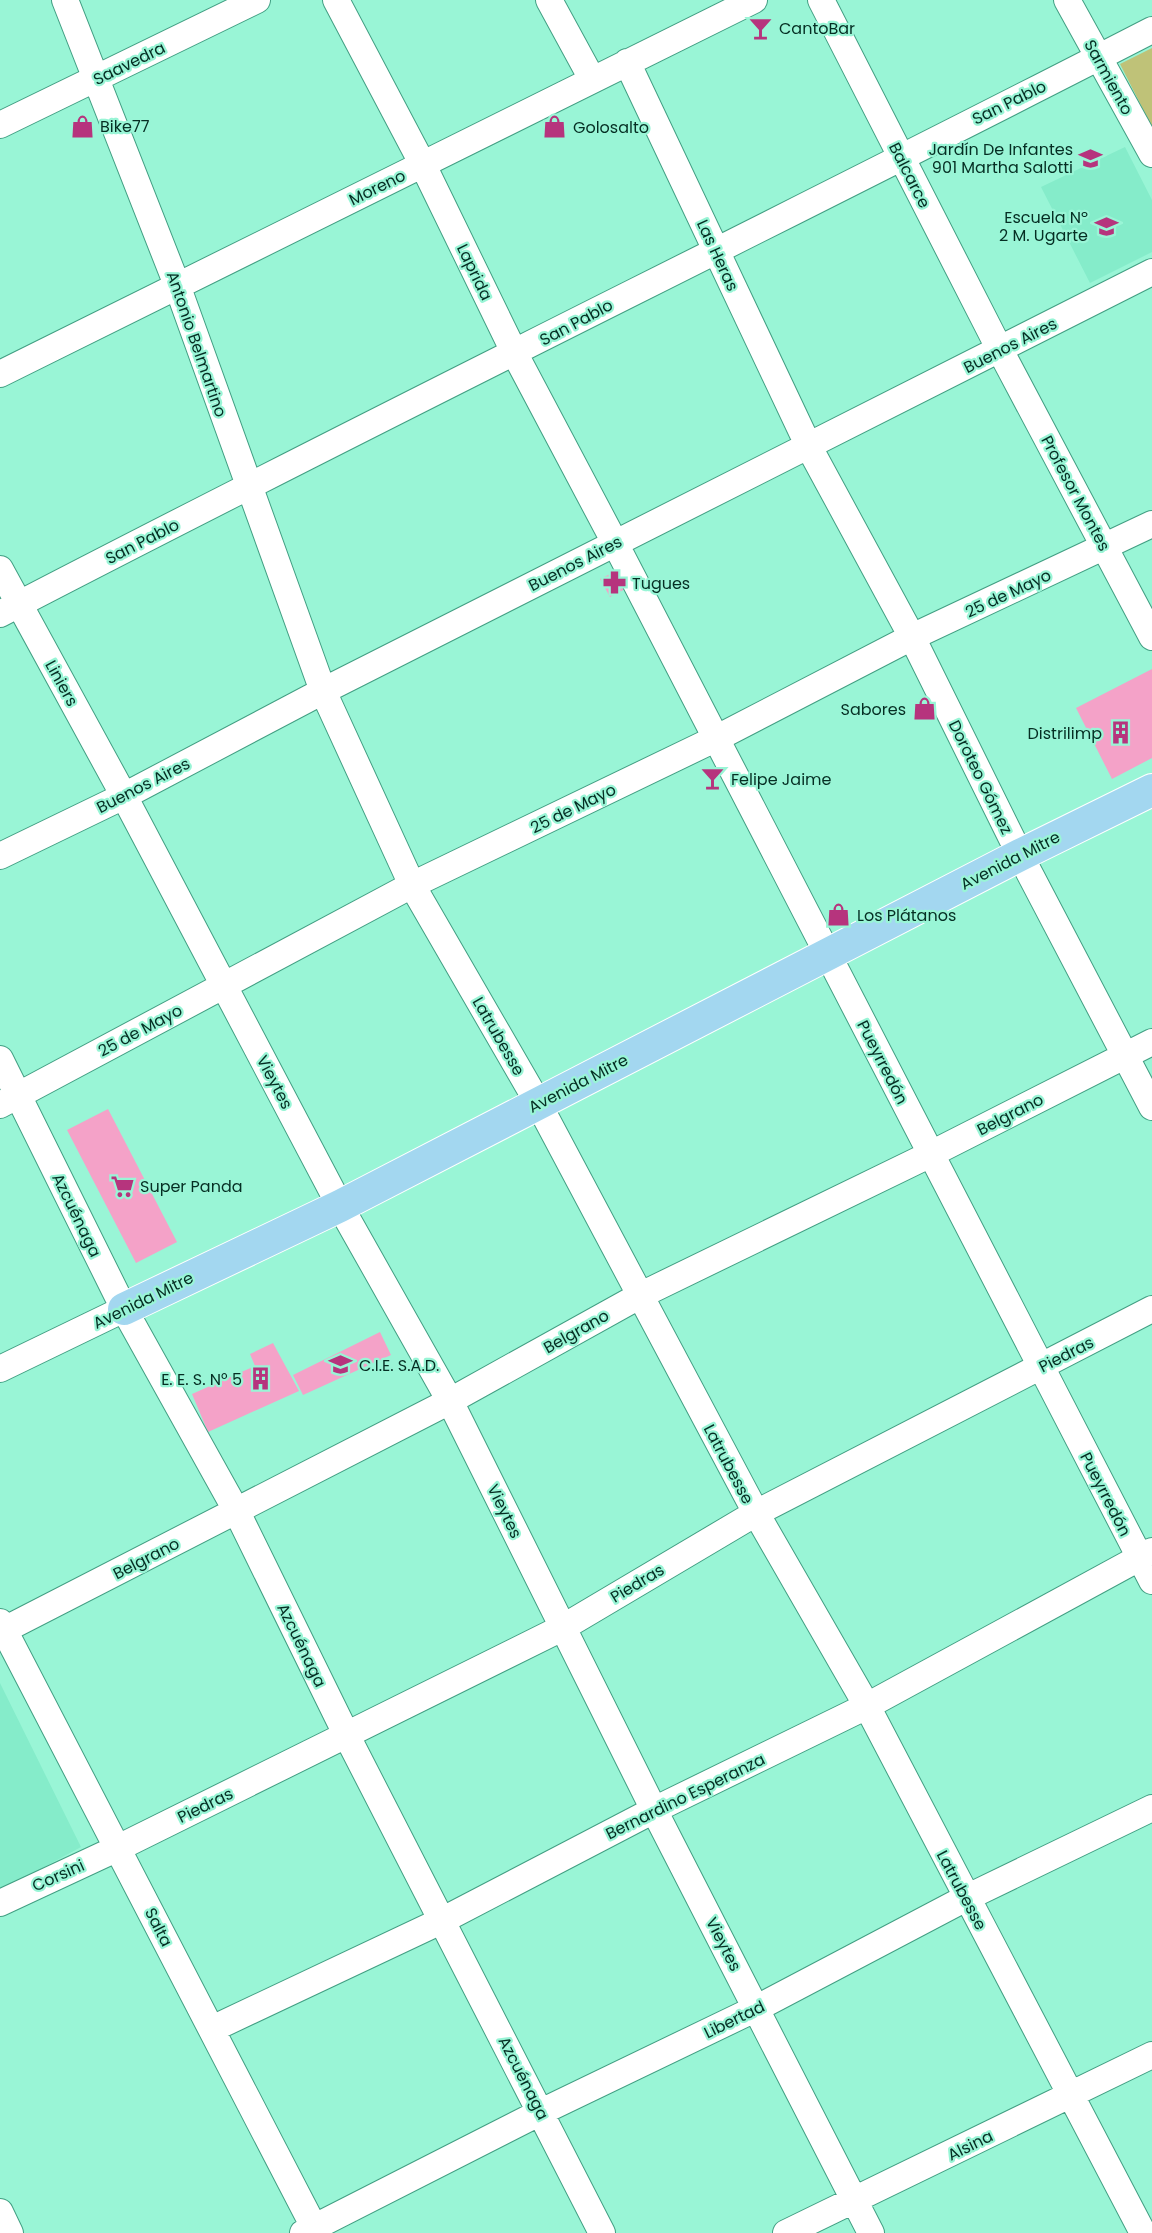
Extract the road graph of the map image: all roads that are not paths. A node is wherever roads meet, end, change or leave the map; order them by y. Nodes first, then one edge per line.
1 (65, 0) edge
2 (257, 0) edge
3 (336, 0) edge
4 (549, 0) edge
5 (754, 0) edge
6 (821, 0) edge
7 (1066, 0) edge
8 (1152, 30) edge
9 (1099, 57) junction
10 (627, 62) junction
11 (98, 78) junction
12 (592, 79) junction
13 (0, 126) edge
14 (1152, 154) edge
15 (900, 156) junction
16 (423, 165) junction
17 (715, 249) junction
18 (1152, 272) edge
19 (177, 285) junction
20 (1000, 350) junction
21 (515, 354) junction
22 (0, 374) edge
23 (809, 447) junction
24 (247, 487) junction
25 (1152, 524) edge
26 (615, 543) junction
27 (1105, 547) junction
28 (0, 569) edge
29 (9, 609) edge
30 (1152, 637) edge
31 (912, 638) junction
32 (323, 691) junction
33 (717, 738) junction
34 (1152, 790) edge
35 (124, 796) junction
36 (1020, 855) junction
37 (0, 856) edge
38 (412, 885) junction
39 (828, 954) junction
40 (224, 984) junction
41 (1152, 1042) edge
42 (1125, 1056) junction
43 (0, 1059) edge
44 (9, 1100) edge
45 (538, 1103) junction
46 (1152, 1107) edge
47 (931, 1154) junction
48 (340, 1206) junction
49 (641, 1295) junction
50 (124, 1309) junction
51 (1152, 1309) edge
52 (1041, 1366) junction
53 (0, 1369) edge
54 (450, 1401) junction
55 (237, 1512) junction
56 (756, 1514) junction
57 (1146, 1554) edge
58 (1152, 1581) edge
59 (1, 1628) edge
60 (562, 1628) junction
61 (867, 1706) junction
62 (347, 1736) junction
63 (1152, 1808) edge
64 (654, 1810) junction
65 (118, 1848) junction
66 (966, 1898) junction
67 (0, 1903) edge
68 (443, 1920) junction
69 (757, 2008) junction
70 (212, 2030) junction
71 (1152, 2055) edge
72 (1073, 2095) junction
73 (541, 2112) junction
74 (855, 2201) junction
75 (0, 2212) edge
76 (311, 2231) edge
77 (10, 2233) edge
78 (602, 2233) edge
79 (786, 2233) edge
80 (871, 2233) edge
81 (1143, 2233) edge

1 - 11 street, Antonio Belmartino
2 - 11 street, Saavedra
3 - 16 street, Laprida
4 - 12 street
5 - 10 street, Moreno
6 - 15 street, Balcarce
7 - 9 street, Sarmiento
8 - 9 street, San Pablo
9 - 14 street, Sarmiento
9 - 15 street, San Pablo
10 - 12 street, Moreno
10 - 17 street, Las Heras
11 - 13 street, Saavedra
11 - 19 street, Antonio Belmartino
12 - 16 street, Moreno
15 - 17 street, San Pablo
15 - 20 street, Balcarce
16 - 19 street, Moreno
16 - 21 street, Laprida
17 - 21 street, San Pablo
17 - 23 street, Las Heras
18 - 20 street, Buenos Aires
19 - 22 street, Moreno
19 - 24 street, Antonio Belmartino
20 - 23 street, Buenos Aires
20 - 27 street, Profesor Montes
21 - 24 street, San Pablo
21 - 26 street, Laprida
23 - 26 street, Buenos Aires
23 - 31 street, Doroteo Gómez
24 - 29 street, San Pablo
24 - 32 street, Antonio Belmartino
25 - 27 street, 25 de Mayo
26 - 32 street, Buenos Aires
26 - 33 street, Pueyrredón
27 - 30 street, Profesor Montes
27 - 31 street, 25 de Mayo
28 - 29 street, Liniers
29 - 35 street, Liniers
31 - 33 street, 25 de Mayo
31 - 36 street, Doroteo Gómez
32 - 35 street, Buenos Aires
32 - 38 street, Latrubesse
33 - 38 street, 25 de Mayo
33 - 39 street, Pueyrredón
34 - 36 main road, Avenida Mitre
35 - 37 street, Buenos Aires
35 - 40 street, Vieytes
36 - 39 main road, Avenida Mitre
36 - 42 street, Doroteo Gómez
38 - 40 street, 25 de Mayo
38 - 45 street, Latrubesse
39 - 45 main road, Avenida Mitre
39 - 47 street, Pueyrredón
40 - 44 street, 25 de Mayo
40 - 48 street, Vieytes
41 - 42 street, Belgrano
42 - 46 street, Doroteo Gómez
42 - 47 street, Belgrano
43 - 44 street, Azcuénaga
44 - 50 street, Azcuénaga
45 - 48 main road, Avenida Mitre
45 - 49 street, Latrubesse
47 - 49 street, Belgrano
47 - 52 street, Pueyrredón
48 - 50 main road, Avenida Mitre
48 - 54 street, Vieytes
49 - 54 street, Belgrano
49 - 56 street, Latrubesse
50 - 53 street, Avenida Mitre
50 - 55 street, Azcuénaga
51 - 52 street, Piedras
52 - 56 street, Piedras
52 - 57 street, Pueyrredón
54 - 55 street, Belgrano
54 - 60 street, Vieytes
55 - 59 street, Belgrano
55 - 62 street, Azcuénaga
56 - 60 street, Piedras
56 - 61 street, Latrubesse
57 - 58 street, Pueyrredón
57 - 61 street, Bernardino Esperanza
59 - 65 street, Salta
60 - 62 street, Piedras
60 - 64 street, Vieytes
61 - 64 street, Bernardino Esperanza
61 - 66 street, Latrubesse
62 - 65 street, Piedras
62 - 68 street, Azcuénaga
63 - 66 street, Libertad
64 - 68 street, Bernardino Esperanza
64 - 69 street, Vieytes
65 - 67 street, Corsini
65 - 70 street, Salta
66 - 69 street, Libertad
66 - 72 street, Latrubesse
68 - 70 street, Bernardino Esperanza
68 - 73 street, Azcuénaga
69 - 73 street, Libertad
69 - 74 street, Vieytes
70 - 76 street, Salta
71 - 72 street, Alsina
72 - 74 street, Alsina
72 - 81 street, Latrubesse
73 - 76 street, Libertad
73 - 78 street, Azcuénaga
74 - 79 street, Alsina
74 - 80 street, Vieytes
75 - 77 street

